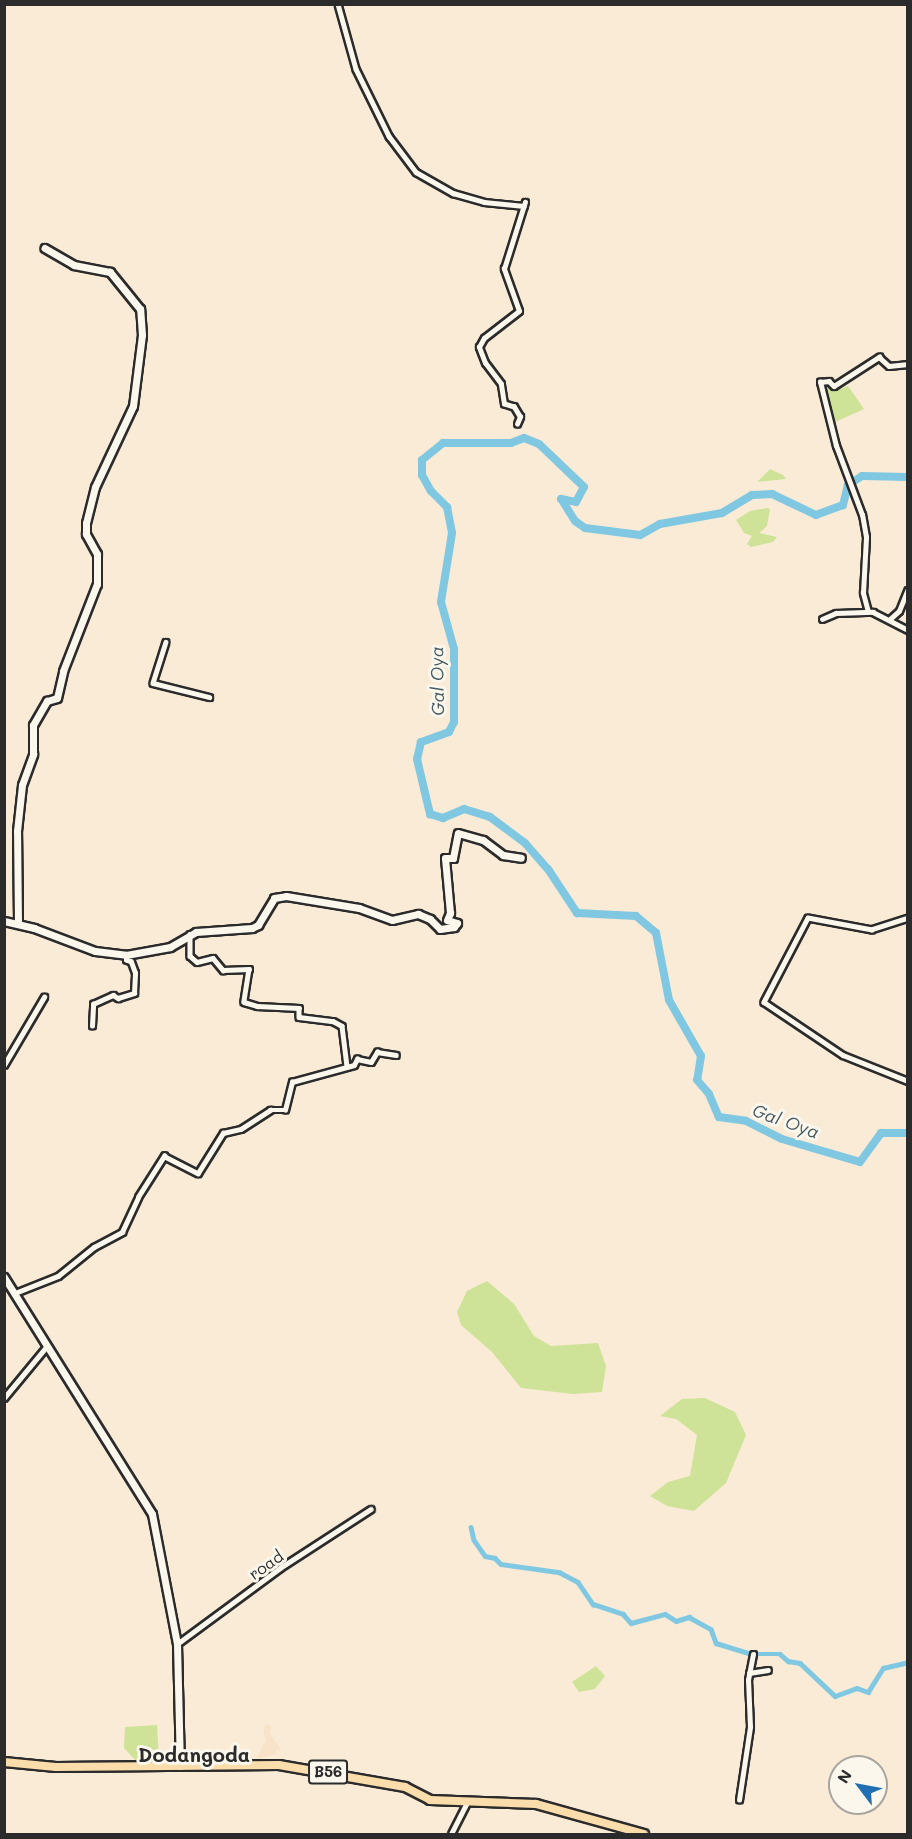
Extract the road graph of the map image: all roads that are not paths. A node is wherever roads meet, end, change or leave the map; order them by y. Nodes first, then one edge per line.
1 (338, 4) edge
2 (44, 248) dead end
3 (908, 364) edge
4 (517, 424) dead end
5 (907, 591) edge
6 (868, 612) junction
7 (822, 620) dead end
8 (889, 620) junction
9 (908, 630) edge
10 (166, 642) dead end
11 (209, 697) dead end
12 (521, 858) dead end
13 (908, 918) edge
14 (4, 921) edge
15 (18, 922) junction
16 (190, 934) junction
17 (126, 955) junction
18 (44, 997) dead end
19 (92, 1026) dead end
20 (396, 1055) dead end
21 (4, 1065) edge
22 (347, 1066) junction
23 (908, 1081) edge
24 (4, 1277) edge
25 (15, 1293) junction
26 (47, 1346) junction
27 (4, 1398) edge
28 (371, 1509) dead end
29 (177, 1644) junction
30 (753, 1654) dead end
31 (768, 1670) dead end
32 (749, 1673) junction
33 (4, 1762) edge
34 (180, 1766) junction
35 (739, 1800) dead end
36 (468, 1801) junction
37 (451, 1834) edge
38 (644, 1834) edge

1 - 4 street
2 - 15 main road
3 - 6 street
5 - 8 street
6 - 7 street
6 - 8 street
8 - 9 street
10 - 11 street
12 - 16 main road
13 - 23 street
14 - 15 main road
15 - 17 main road
16 - 17 main road
16 - 22 street
17 - 19 street
18 - 21 street
20 - 22 street
22 - 25 street
24 - 25 main road
25 - 26 main road
26 - 27 street
26 - 29 main road
28 - 29 street, road
29 - 34 main road
30 - 32 street
31 - 32 street
32 - 35 street
33 - 34 main road, B56
34 - 36 main road, B56
36 - 37 street
36 - 38 main road, B56

